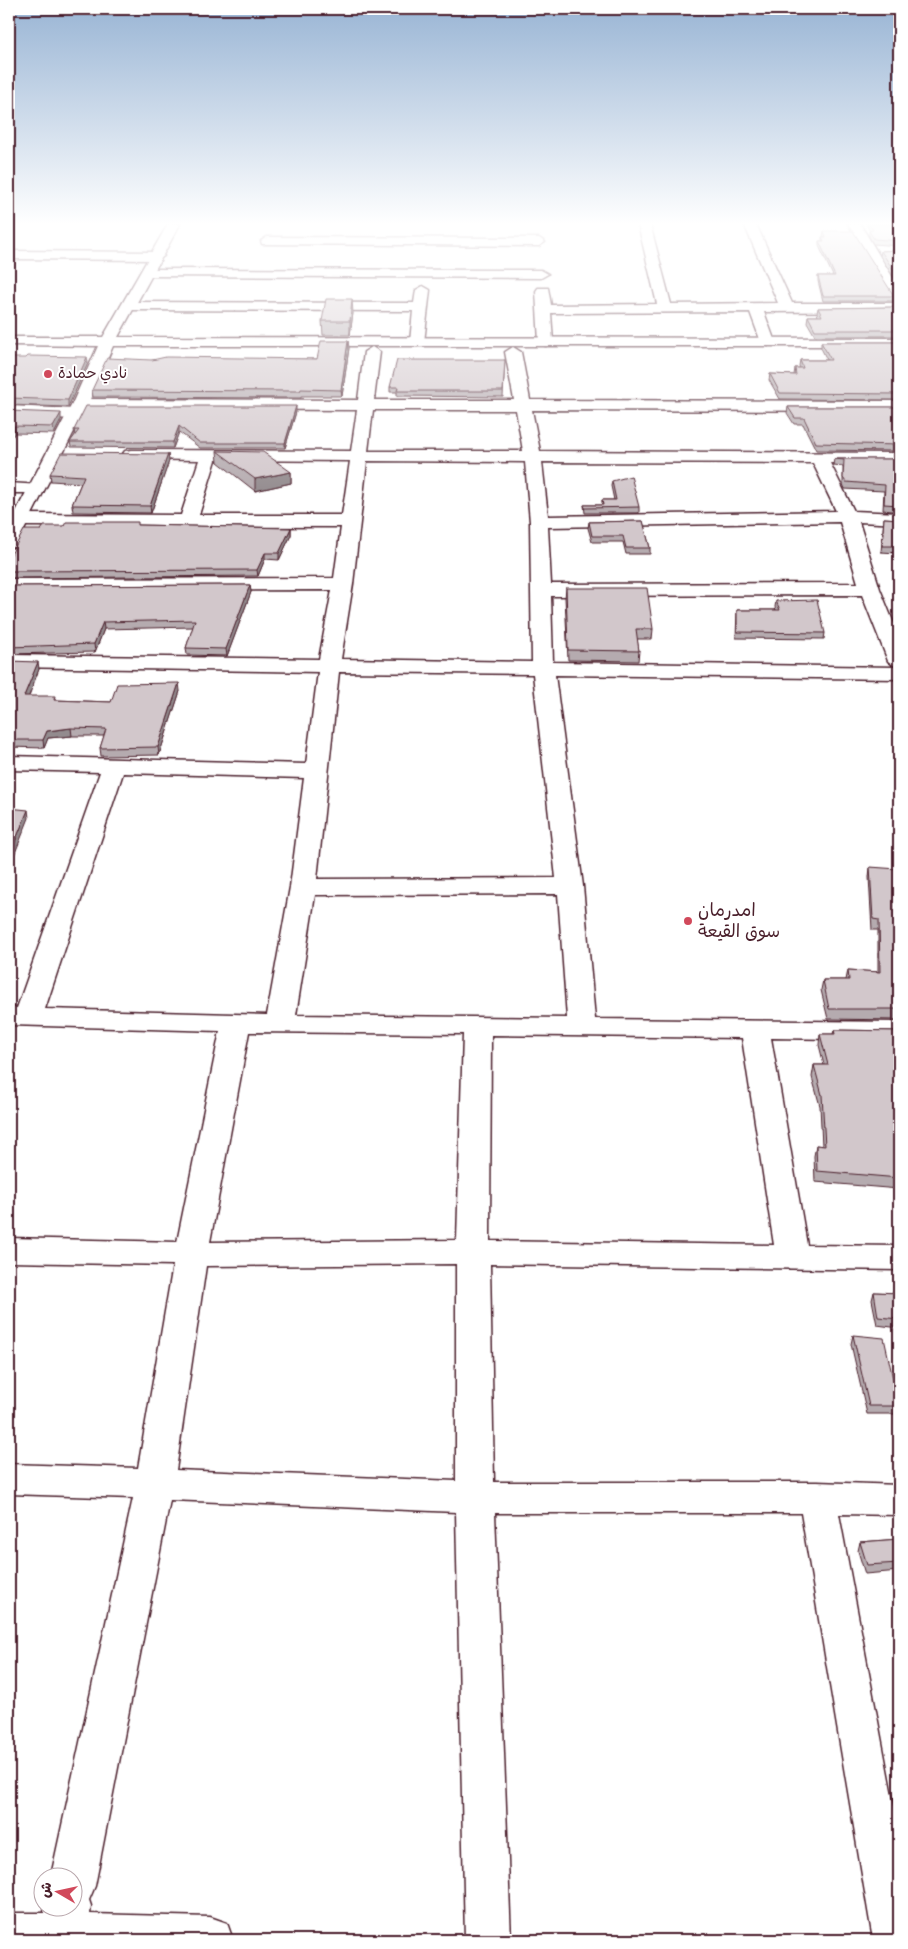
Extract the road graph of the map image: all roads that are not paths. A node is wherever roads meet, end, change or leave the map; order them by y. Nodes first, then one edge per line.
1 (123, 315) edge
2 (420, 315) edge
3 (545, 315) edge
4 (758, 315) edge
5 (9, 341) edge
6 (417, 342) junction
7 (546, 342) junction
8 (768, 342) junction
9 (899, 342) edge
10 (106, 346) junction
11 (9, 351) edge
12 (372, 352) junction
13 (513, 352) junction
14 (899, 352) edge
15 (366, 406) junction
16 (524, 406) junction
17 (899, 406) edge
18 (77, 409) junction
19 (9, 411) edge
20 (54, 454) junction
21 (74, 454) edge
22 (112, 454) edge
23 (209, 456) junction
24 (360, 457) junction
25 (533, 458) junction
26 (819, 458) junction
27 (899, 458) edge
28 (9, 488) edge
29 (36, 489) junction
30 (848, 516) junction
31 (899, 518) edge
32 (189, 519) junction
33 (21, 520) junction
34 (351, 521) junction
35 (539, 522) junction
36 (9, 542) edge
37 (343, 584) junction
38 (9, 585) edge
39 (870, 589) junction
40 (541, 590) junction
41 (9, 661) edge
42 (899, 661) edge
43 (329, 665) junction
44 (543, 668) junction
45 (899, 673) edge
46 (9, 763) edge
47 (114, 766) junction
48 (318, 770) junction
49 (570, 886) junction
50 (303, 887) junction
51 (19, 1016) edge
52 (236, 1023) junction
53 (280, 1023) junction
54 (477, 1026) junction
55 (582, 1027) junction
56 (755, 1029) junction
57 (899, 1031) edge
58 (9, 1250) edge
59 (473, 1252) junction
60 (192, 1254) junction
61 (792, 1256) junction
62 (899, 1258) edge
63 (9, 1479) edge
64 (155, 1482) junction
65 (475, 1497) junction
66 (817, 1497) junction
67 (899, 1500) edge
68 (76, 1866) edge
69 (64, 1928) edge
70 (9, 1936) edge
71 (210, 1940) edge
72 (488, 1940) edge
73 (896, 1940) edge

1 - 10 street
2 - 6 street
3 - 7 street
4 - 8 street
5 - 10 street
6 - 7 street
6 - 10 street
7 - 8 street
8 - 9 street
10 - 11 street
10 - 12 street
10 - 18 street
12 - 13 street
12 - 15 street
13 - 14 street
13 - 16 street
15 - 16 street
15 - 18 street
15 - 24 street
16 - 17 street
16 - 25 street
18 - 19 street
18 - 20 street
20 - 21 street
20 - 29 street
22 - 23 street
23 - 24 street
23 - 32 street
24 - 25 street
24 - 34 street
25 - 26 street
25 - 35 street
26 - 27 street
26 - 30 street
28 - 29 street
29 - 33 street
30 - 31 street
30 - 35 street
30 - 39 street
32 - 33 street
32 - 34 street
33 - 36 street
34 - 37 street
35 - 40 street
37 - 38 street
37 - 43 street
39 - 40 street
39 - 42 street
40 - 44 street
41 - 43 street
43 - 44 street
43 - 48 street
44 - 45 street
44 - 49 street
46 - 47 street
47 - 48 street
47 - 51 street
48 - 50 street
49 - 50 street
49 - 55 street
50 - 53 street
51 - 52 street
52 - 53 street
52 - 60 street
53 - 54 street
54 - 55 street
54 - 59 street
55 - 56 street
56 - 57 street
56 - 61 street
58 - 60 street
59 - 60 street
59 - 61 street
59 - 65 street
60 - 64 street
61 - 62 street
63 - 64 street
64 - 65 street
64 - 68 street
65 - 66 street
65 - 72 street
66 - 67 street
66 - 73 street
69 - 70 street
69 - 71 street

